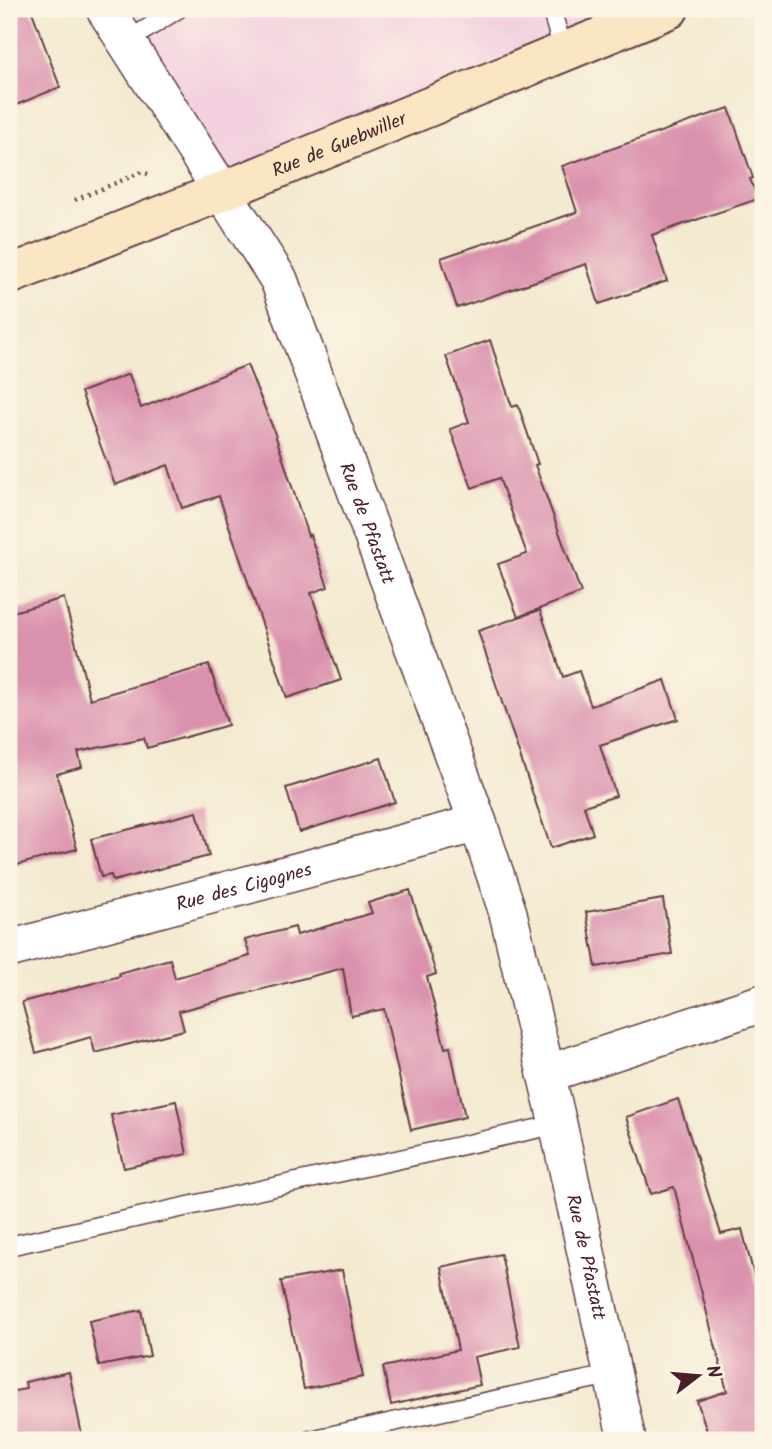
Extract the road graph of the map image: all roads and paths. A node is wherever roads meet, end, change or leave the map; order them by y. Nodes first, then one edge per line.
1 (105, 9) edge
2 (178, 9) edge
3 (551, 9) edge
4 (669, 9) edge
5 (126, 42) junction
6 (564, 52) junction
7 (223, 191) junction
8 (9, 275) edge
9 (478, 823) junction
10 (9, 949) edge
11 (763, 1003) edge
12 (546, 1074) junction
13 (558, 1124) junction
14 (9, 1246) edge
15 (614, 1374) junction
16 (310, 1440) edge
17 (627, 1440) edge

1 - 5 street, Rue de Pfastatt
2 - 5 lane
3 - 6 lane
4 - 6 main road, Rue de Guebwiller
5 - 7 street, Rue de Pfastatt
6 - 7 main road, Rue de Guebwiller
7 - 8 main road, Rue de Guebwiller
7 - 9 street, Rue de Pfastatt
9 - 10 street, Rue des Cigognes
9 - 12 street, Rue de Pfastatt
11 - 12 street
12 - 13 street, Rue de Pfastatt
13 - 14 lane
13 - 15 street, Rue de Pfastatt
15 - 16 lane
15 - 17 street, Rue de Pfastatt

